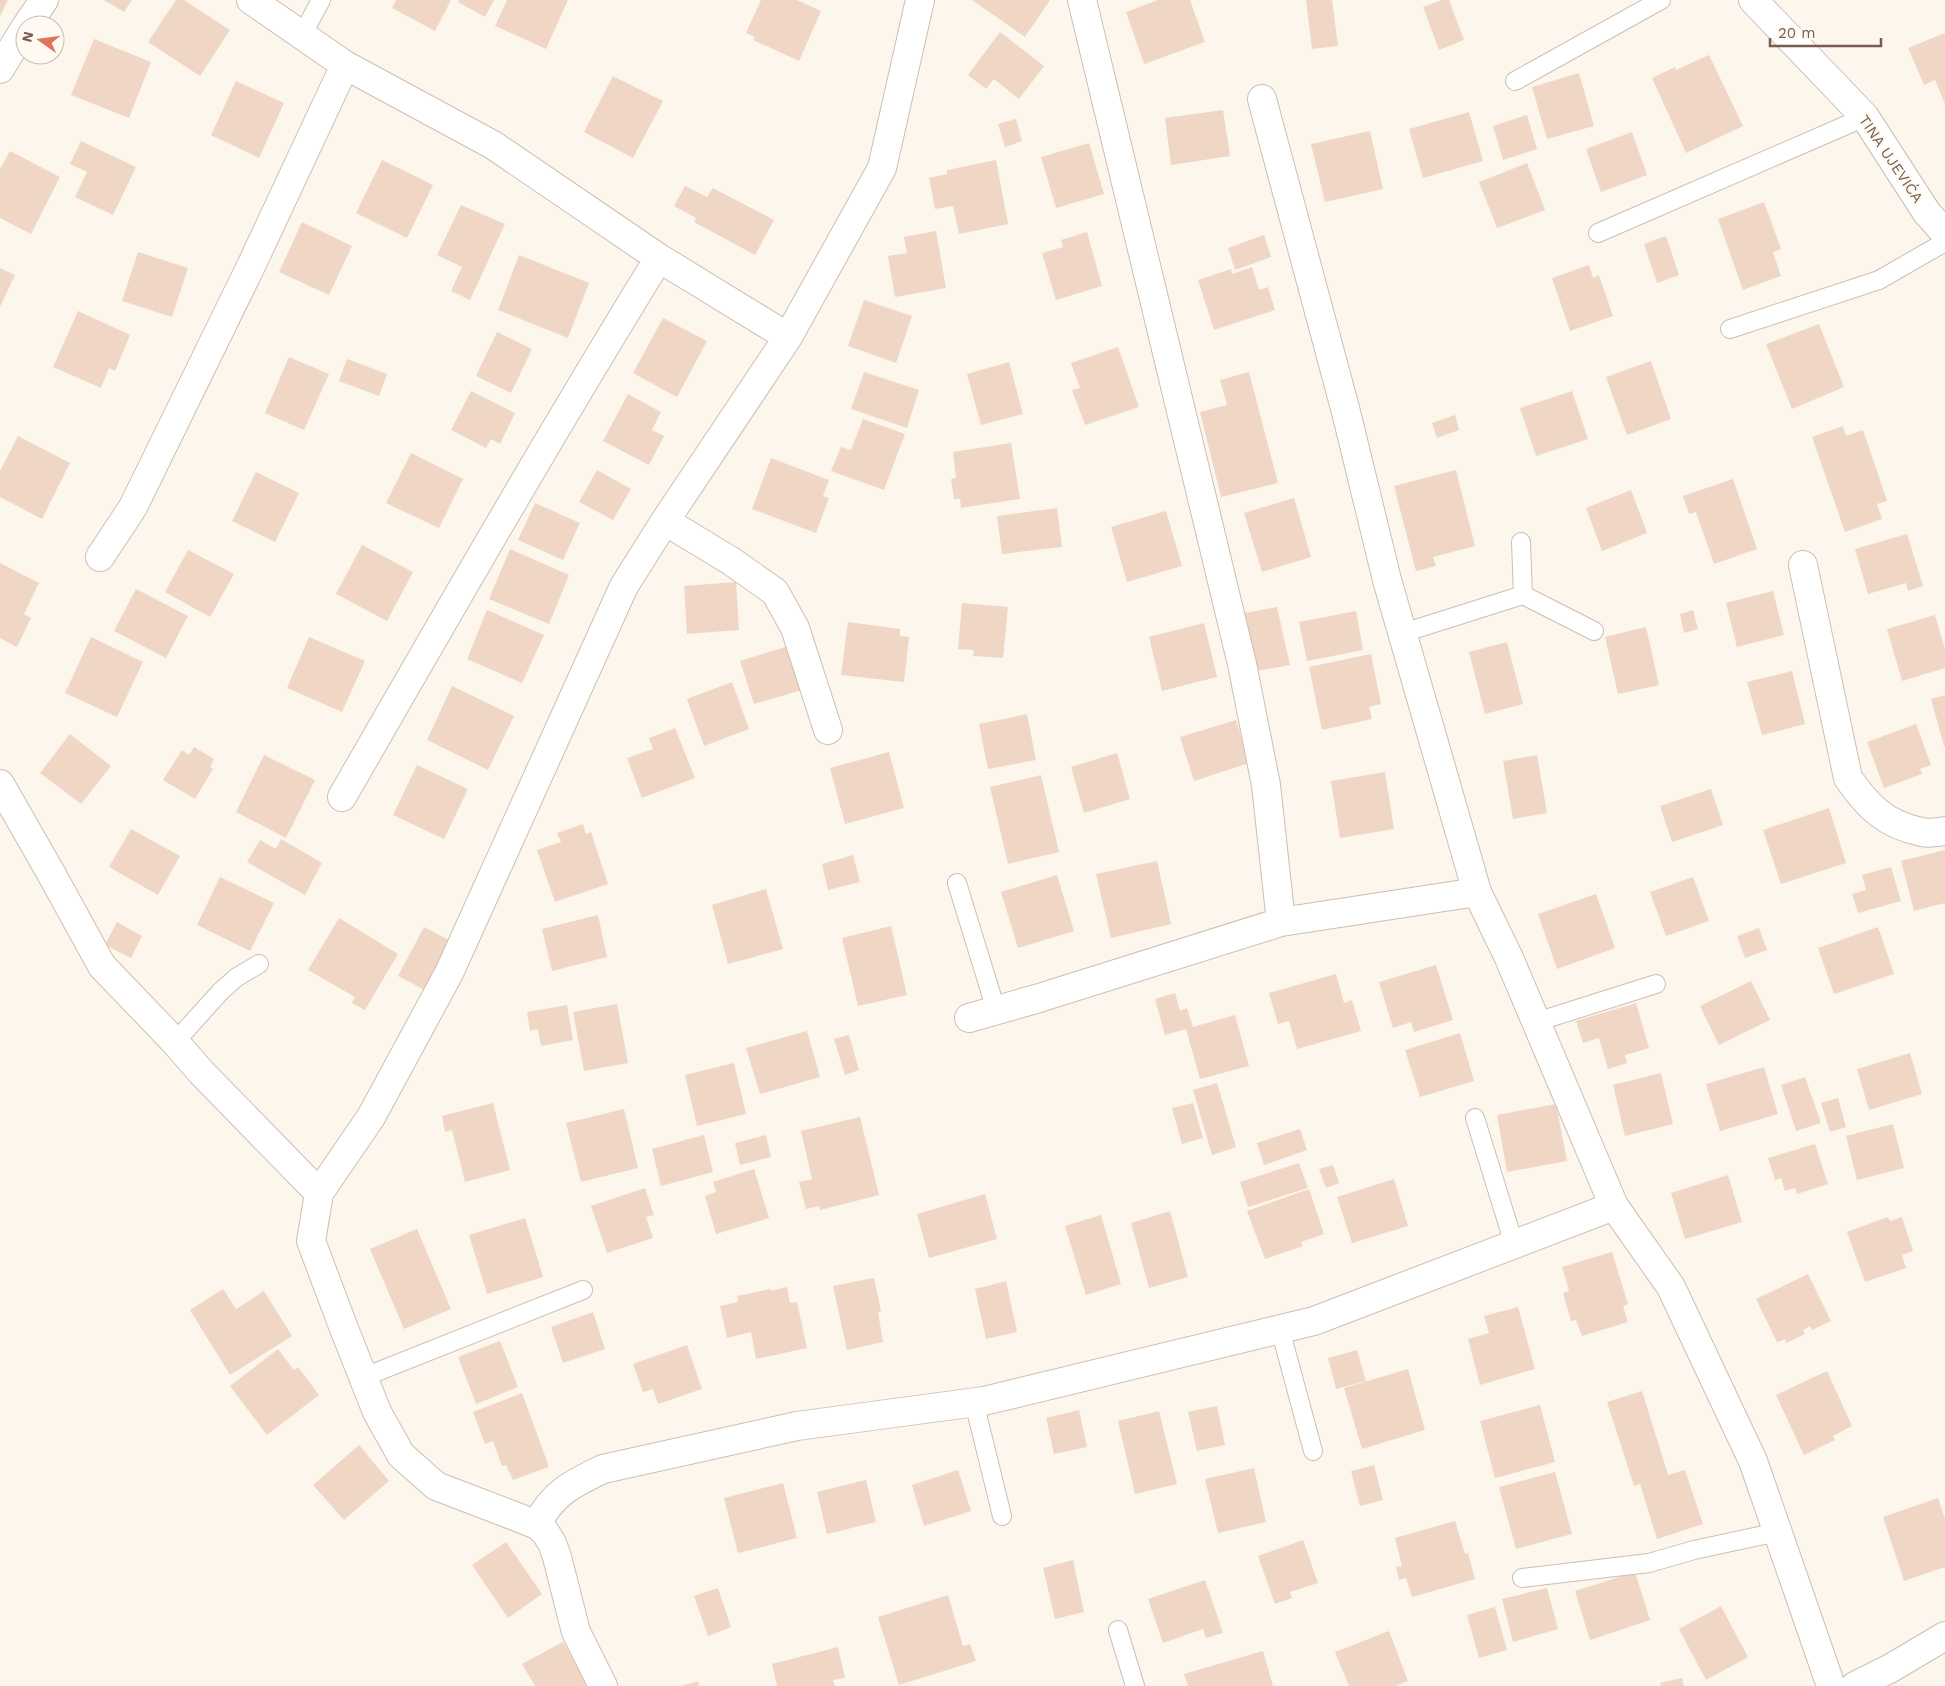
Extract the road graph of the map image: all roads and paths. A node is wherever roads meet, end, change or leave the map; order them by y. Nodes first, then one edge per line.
1 (44, 0) edge
2 (251, 0) edge
3 (321, 0) edge
4 (920, 0) edge
5 (1082, 0) edge
6 (1660, 0) edge
7 (1753, 0) edge
8 (34, 15) edge
9 (301, 37) junction
10 (15, 44) edge
11 (345, 65) junction
12 (0, 69) edge
13 (1515, 81) dead end
14 (1262, 98) dead end
15 (1865, 117) junction
16 (1598, 233) dead end
17 (1945, 234) edge
18 (1945, 242) edge
19 (660, 258) junction
20 (1730, 329) dead end
21 (788, 337) junction
22 (665, 522) junction
23 (1521, 542) dead end
24 (100, 557) dead end
25 (1803, 564) dead end
26 (1523, 595) junction
27 (1594, 631) dead end
28 (1403, 633) junction
29 (828, 730) dead end
30 (0, 784) edge
31 (342, 796) dead end
32 (1945, 831) edge
33 (957, 883) dead end
34 (1477, 892) junction
35 (1281, 922) junction
36 (259, 964) dead end
37 (1656, 984) dead end
38 (996, 1010) junction
39 (969, 1018) dead end
40 (1536, 1022) junction
41 (175, 1042) junction
42 (1475, 1118) dead end
43 (319, 1193) junction
44 (1614, 1206) junction
45 (1514, 1244) junction
46 (583, 1290) dead end
47 (1280, 1329) junction
48 (364, 1377) junction
49 (974, 1402) junction
50 (1312, 1451) dead end
51 (1002, 1516) dead end
52 (537, 1525) junction
53 (1778, 1532) junction
54 (1522, 1578) dead end
55 (1118, 1630) dead end
56 (1945, 1636) edge
57 (602, 1686) edge
58 (1136, 1686) edge
59 (1831, 1686) edge
60 (1855, 1686) edge

1 - 8 street
2 - 9 street
3 - 9 lane
4 - 21 street
5 - 35 street
6 - 13 lane
7 - 15 street, TINA UJEVIĆA
9 - 11 street
10 - 12 street
11 - 19 street
11 - 24 street
14 - 28 street
15 - 16 lane
15 - 17 street, TINA UJEVIĆA
18 - 20 lane
19 - 21 street
19 - 31 street
21 - 22 street
22 - 29 street
22 - 43 street
23 - 26 lane
25 - 32 street
26 - 27 lane
26 - 28 lane
28 - 34 street
30 - 41 street
33 - 38 lane
34 - 35 street
34 - 40 street
35 - 38 street
36 - 41 lane
37 - 40 lane
38 - 39 street
40 - 44 street
41 - 43 street
42 - 45 lane
43 - 48 street
44 - 45 street
44 - 53 street
45 - 47 street
46 - 48 lane
47 - 49 street
47 - 50 lane
48 - 52 street
49 - 51 lane
49 - 52 street
52 - 57 street
53 - 54 lane
53 - 59 street
55 - 58 lane
56 - 60 street

